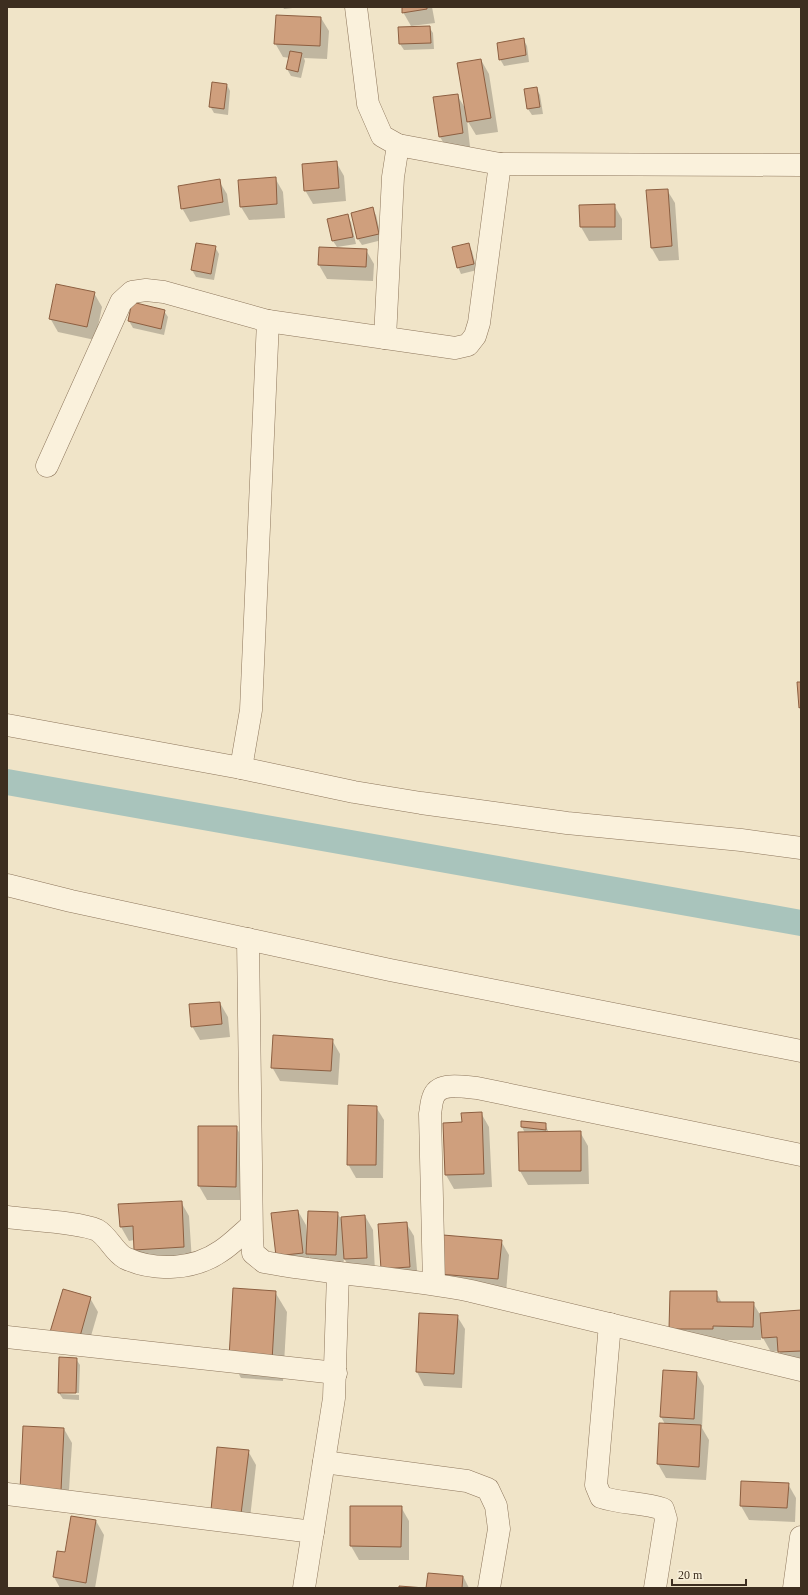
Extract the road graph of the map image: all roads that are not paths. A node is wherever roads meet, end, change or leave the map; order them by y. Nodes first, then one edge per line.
1 (356, 7) edge
2 (398, 145) junction
3 (500, 164) junction
4 (801, 165) edge
5 (268, 321) junction
6 (385, 338) junction
7 (47, 466) dead end
8 (7, 725) edge
9 (241, 768) junction
10 (801, 848) edge
11 (7, 885) edge
12 (248, 939) junction
13 (801, 1051) edge
14 (801, 1155) edge
15 (7, 1217) edge
16 (251, 1226) junction
17 (338, 1273) junction
18 (434, 1284) junction
19 (610, 1324) junction
20 (7, 1337) edge
21 (801, 1370) edge
22 (336, 1373) junction
23 (324, 1462) junction
24 (7, 1494) edge
25 (313, 1532) junction
26 (801, 1537) edge
27 (304, 1588) edge
28 (489, 1588) edge
29 (655, 1588) edge
30 (794, 1588) edge

1 - 2 street
2 - 3 street
2 - 6 street
3 - 4 street
3 - 6 street
5 - 6 street
5 - 7 street
5 - 9 street
8 - 9 street
9 - 10 street
11 - 12 street
12 - 13 street
12 - 16 street
14 - 18 street
15 - 16 street
16 - 17 street
17 - 18 street
17 - 22 street
18 - 19 street
19 - 21 street
19 - 29 street
20 - 22 street
22 - 23 street
23 - 25 street
23 - 28 street
24 - 25 street
25 - 27 street
26 - 30 street

